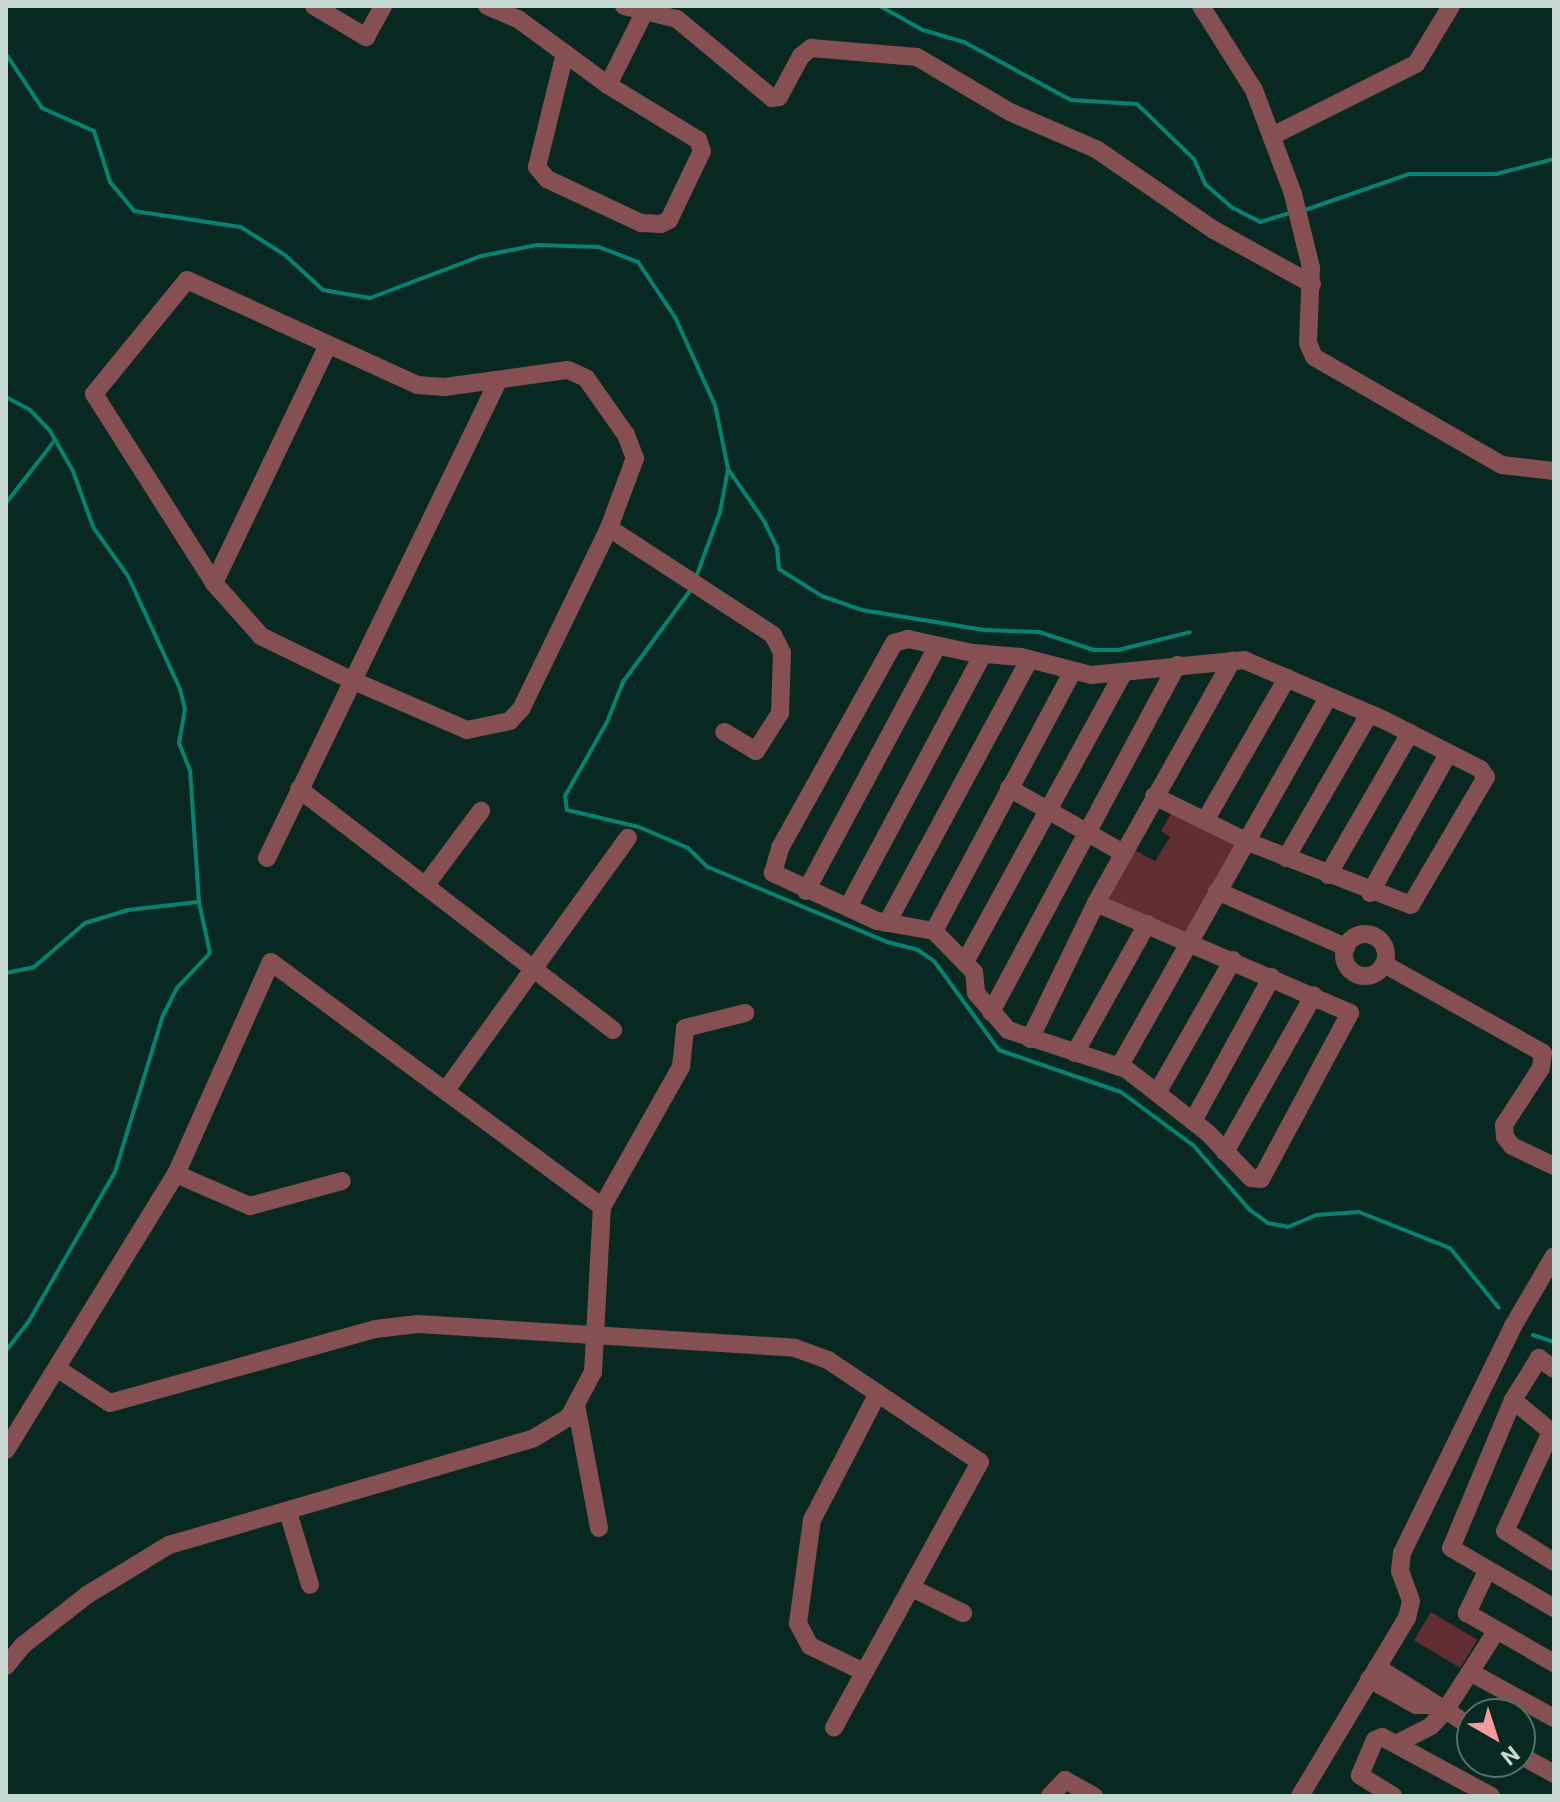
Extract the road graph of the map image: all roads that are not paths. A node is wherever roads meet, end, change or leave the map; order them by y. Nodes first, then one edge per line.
1 (314, 6) edge
2 (383, 6) edge
3 (487, 6) edge
4 (624, 6) edge
5 (1201, 6) edge
6 (1451, 6) edge
7 (643, 15) junction
8 (565, 53) junction
9 (608, 85) junction
10 (1272, 136) junction
11 (1312, 284) junction
12 (327, 347) junction
13 (498, 381) junction
14 (1554, 471) edge
15 (609, 528) junction
16 (214, 583) junction
17 (937, 647) junction
18 (983, 654) junction
19 (1030, 659) junction
20 (1232, 661) junction
21 (1177, 665) junction
22 (1072, 673) junction
23 (1123, 673) junction
24 (1287, 678) junction
25 (349, 679) junction
26 (1329, 696) junction
27 (1369, 714) junction
28 (724, 732) dead end
29 (1410, 733) junction
30 (1448, 754) junction
31 (1009, 788) junction
32 (299, 789) junction
33 (1154, 796) junction
34 (1047, 810) junction
35 (481, 811) dead end
36 (1206, 819) junction
37 (1085, 831) junction
38 (628, 838) dead end
39 (1245, 838) junction
40 (1123, 853) junction
41 (267, 858) dead end
42 (1286, 858) junction
43 (1328, 875) junction
44 (425, 886) junction
45 (806, 891) junction
46 (1217, 891) junction
47 (1370, 893) junction
48 (1096, 903) junction
49 (848, 907) junction
50 (887, 923) junction
51 (1147, 924) junction
52 (934, 931) junction
53 (1190, 942) junction
54 (1346, 947) junction
55 (1233, 960) junction
56 (965, 962) junction
57 (1384, 964) junction
58 (532, 969) junction
59 (1272, 977) junction
60 (1314, 995) junction
61 (991, 1012) junction
62 (745, 1013) dead end
63 (613, 1030) dead end
64 (1030, 1039) junction
65 (1075, 1053) junction
66 (1119, 1067) junction
67 (446, 1090) junction
68 (1157, 1093) junction
69 (1193, 1121) junction
70 (1225, 1152) junction
71 (1554, 1166) edge
72 (176, 1174) junction
73 (342, 1181) dead end
74 (602, 1207) junction
75 (1554, 1256) edge
76 (597, 1332) junction
77 (58, 1369) junction
78 (1554, 1369) edge
79 (878, 1393) junction
80 (1513, 1400) junction
81 (576, 1405) junction
82 (1553, 1433) edge
83 (6, 1450) edge
84 (288, 1512) junction
85 (599, 1528) dead end
86 (1554, 1562) edge
87 (1487, 1571) junction
88 (310, 1585) dead end
89 (912, 1588) junction
90 (1554, 1608) edge
91 (963, 1613) dead end
92 (1497, 1630) junction
93 (10, 1658) edge
94 (1554, 1663) edge
95 (864, 1672) junction
96 (1470, 1672) junction
97 (1373, 1673) junction
98 (1438, 1708) junction
99 (1456, 1718) edge
100 (1554, 1718) edge
101 (834, 1728) dead end
102 (1396, 1744) junction
103 (1554, 1751) edge
104 (1550, 1772) edge
105 (1050, 1796) edge
106 (1094, 1796) edge
107 (1300, 1796) edge
108 (1393, 1796) edge
109 (1491, 1796) edge

1 - 2 street
3 - 8 street
4 - 7 street
5 - 10 street
6 - 10 street
7 - 9 street
7 - 11 street
8 - 9 street
8 - 9 street
10 - 11 street
11 - 14 street
12 - 13 street
12 - 16 street
12 - 16 street
13 - 15 street
13 - 25 street
15 - 25 street
15 - 28 street
16 - 25 street
17 - 18 street
17 - 45 street
17 - 45 street
18 - 19 street
18 - 49 street
19 - 22 street
19 - 50 street
20 - 21 street
20 - 24 street
20 - 33 street
21 - 23 street
21 - 37 street
22 - 23 street
22 - 31 street
23 - 34 street
24 - 26 street
24 - 36 street
25 - 32 street
26 - 27 street
26 - 39 street
27 - 29 street
27 - 42 street
29 - 30 street
29 - 43 street
30 - 47 street
30 - 47 street
31 - 34 street
31 - 52 street
32 - 41 street
32 - 44 street
33 - 36 street
33 - 40 street
34 - 37 street
34 - 56 street
35 - 44 street
36 - 39 street
37 - 40 street
37 - 61 street
38 - 58 street
39 - 42 street
39 - 46 street
40 - 48 street
42 - 43 street
43 - 47 street
44 - 58 street
45 - 49 street
46 - 53 street
46 - 54 street
48 - 51 street
48 - 64 street
49 - 50 street
50 - 52 street
51 - 53 street
51 - 65 street
52 - 56 street
53 - 55 street
53 - 66 street
54 - 57 street
54 - 57 street
55 - 59 street
55 - 68 street
56 - 61 street
57 - 71 street
58 - 63 street
58 - 67 street
59 - 60 street
59 - 69 street
60 - 70 street
60 - 70 street
61 - 64 street
62 - 74 street
64 - 65 street
65 - 66 street
66 - 68 street
67 - 72 street
67 - 74 street
68 - 69 street
69 - 70 street
72 - 73 street
72 - 77 street
74 - 76 street
75 - 97 street
76 - 77 street
76 - 79 street
76 - 81 street
77 - 83 street
78 - 80 street
79 - 89 street
79 - 95 street
80 - 82 street
80 - 87 street
81 - 84 street
81 - 85 street
82 - 86 street
84 - 88 street
84 - 93 street
87 - 90 street
87 - 92 street
89 - 91 street
89 - 95 street
92 - 94 street
92 - 96 street
95 - 101 street
96 - 98 street
96 - 100 street
97 - 98 street
97 - 107 street
98 - 99 street
98 - 102 street
102 - 108 street
102 - 109 street
103 - 104 street
105 - 106 street

